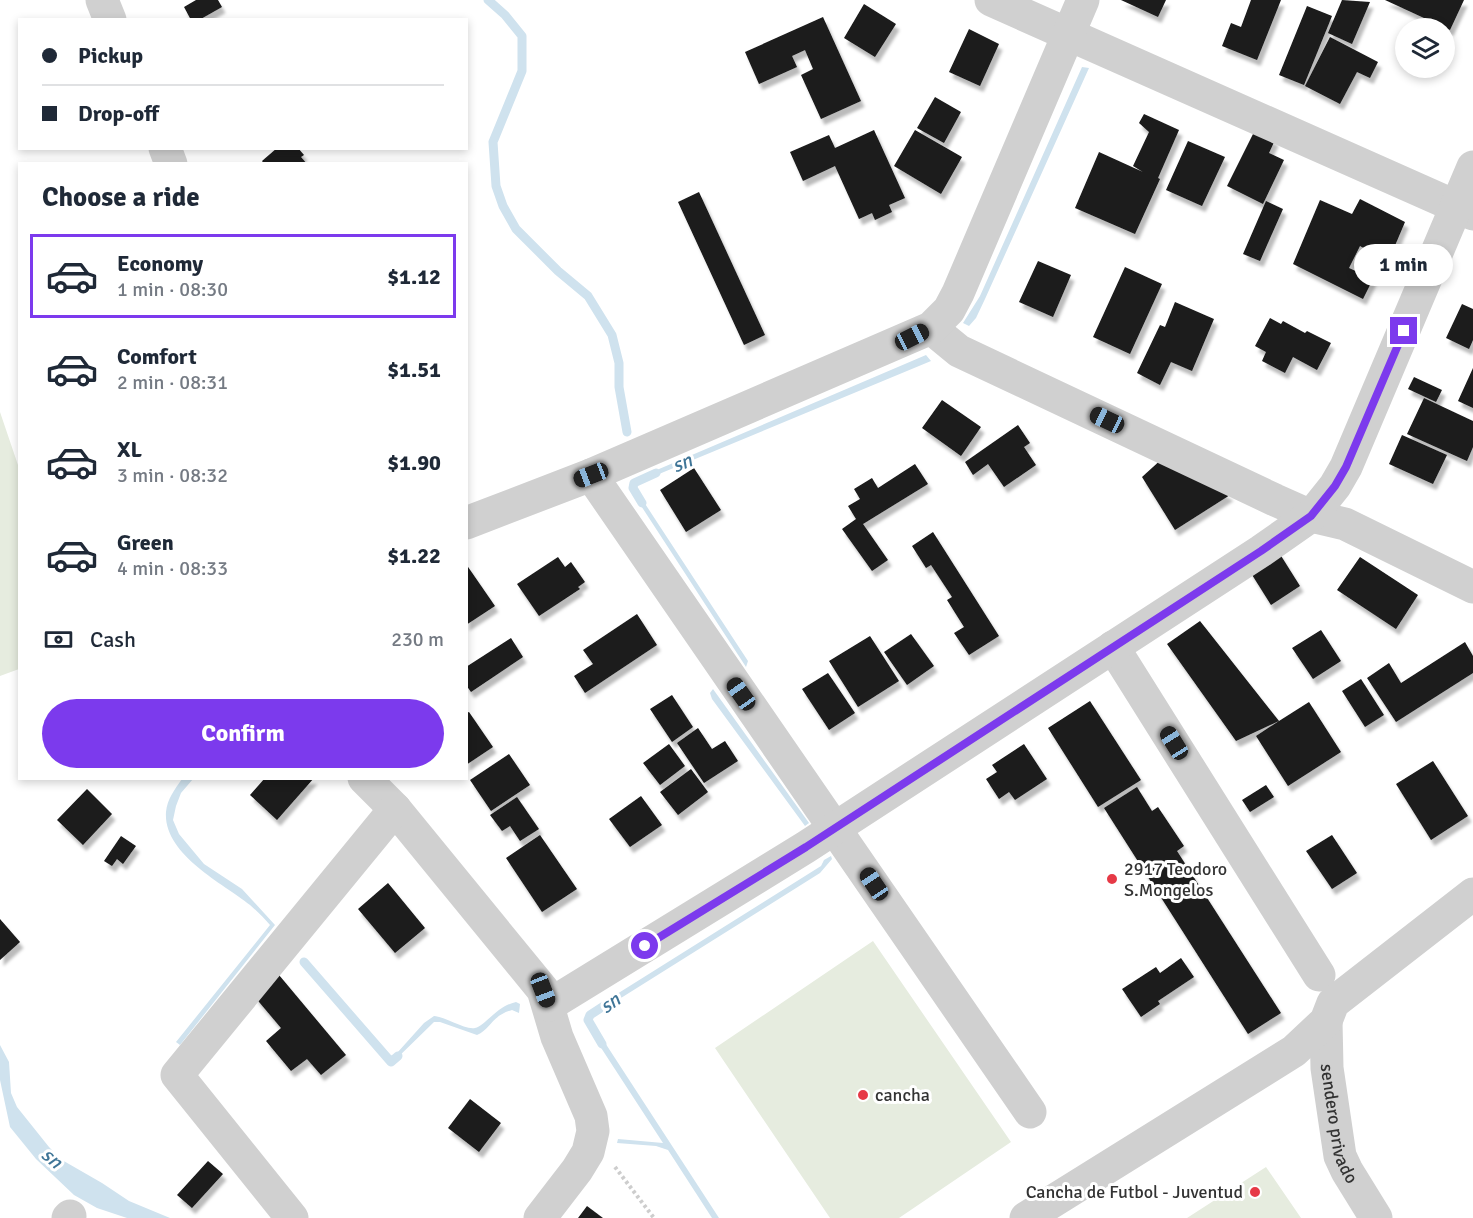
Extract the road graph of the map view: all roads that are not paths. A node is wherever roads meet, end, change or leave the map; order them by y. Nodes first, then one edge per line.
1 (102, 0) edge
2 (991, 0) edge
3 (1083, 0) edge
4 (109, 18) edge
5 (1074, 37) junction
6 (1473, 167) edge
7 (1465, 210) edge
8 (942, 337) junction
9 (619, 463) junction
10 (1311, 516) junction
11 (468, 522) edge
12 (1473, 587) edge
13 (1113, 647) junction
14 (366, 780) edge
15 (395, 809) junction
16 (824, 835) junction
17 (1473, 894) edge
18 (1319, 975) dead end
19 (549, 1005) junction
20 (1326, 1021) junction
21 (1030, 1112) dead end
22 (292, 1218) edge
23 (540, 1218) edge
24 (1026, 1218) edge
25 (1376, 1218) edge

1 - 4 street
2 - 5 street
3 - 5 street
5 - 7 street
5 - 8 street
6 - 7 street
7 - 10 street
8 - 9 street
8 - 10 street
9 - 11 street
9 - 16 street
10 - 12 street
10 - 13 street
13 - 16 street
13 - 18 street
14 - 15 street
15 - 19 street
15 - 22 street
16 - 19 street
16 - 21 street
17 - 20 street
19 - 23 street
20 - 24 street
20 - 25 street, sendero privado

